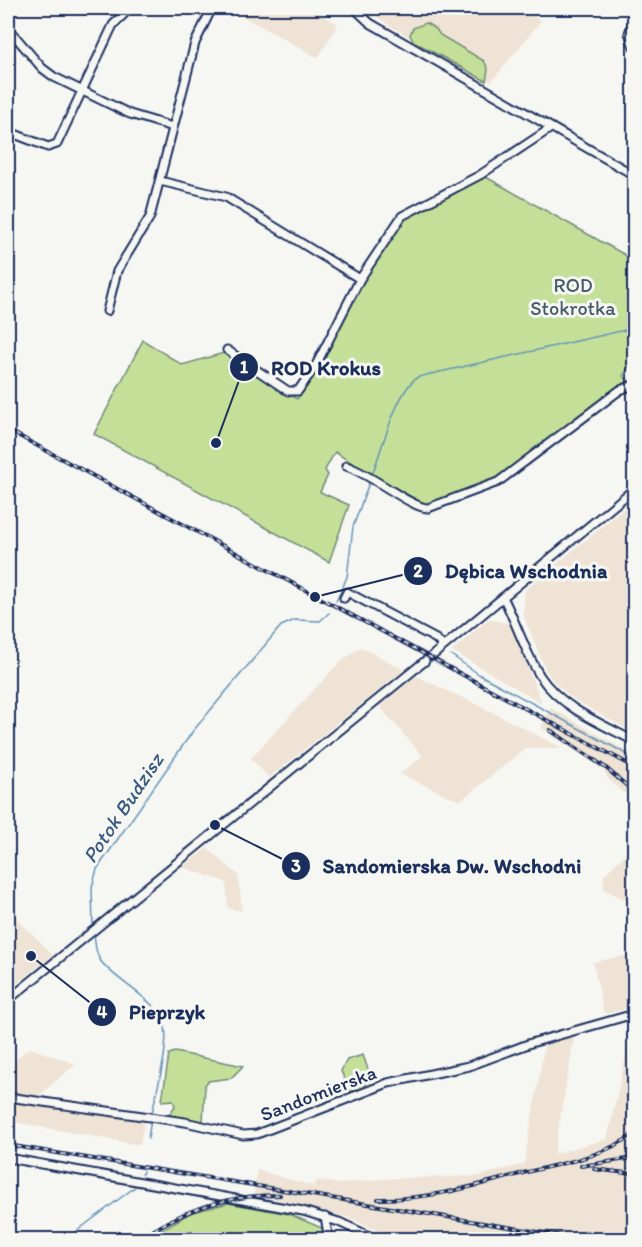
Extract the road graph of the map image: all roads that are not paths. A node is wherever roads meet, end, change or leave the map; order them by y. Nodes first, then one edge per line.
1 (130, 8) edge
2 (212, 8) edge
3 (354, 8) edge
4 (634, 19) edge
5 (8, 28) edge
6 (634, 46) edge
7 (82, 91) junction
8 (173, 127) junction
9 (551, 128) junction
10 (12, 133) dead end
11 (634, 175) edge
12 (160, 181) junction
13 (360, 279) junction
14 (107, 311) dead end
15 (226, 350) dead end
16 (634, 385) edge
17 (346, 466) dead end
18 (634, 489) edge
19 (347, 592) dead end
20 (503, 597) junction
21 (443, 646) junction
22 (432, 656) dead end
23 (425, 661) dead end
24 (634, 741) edge
25 (8, 1000) edge
26 (634, 1014) edge
27 (8, 1097) edge
28 (8, 1158) edge
29 (325, 1217) junction
30 (329, 1239) edge
31 (378, 1239) edge

1 - 7 street
2 - 8 street
3 - 9 street
4 - 6 street
5 - 7 street
7 - 8 street
7 - 10 street
8 - 12 street
9 - 11 street
9 - 13 street
12 - 13 street
12 - 14 street
13 - 15 street
16 - 17 street
18 - 20 street
19 - 21 street
20 - 21 street
20 - 24 street
21 - 22 street
23 - 25 street
26 - 27 street, Sandomierska
28 - 29 street
29 - 30 street
29 - 31 street

